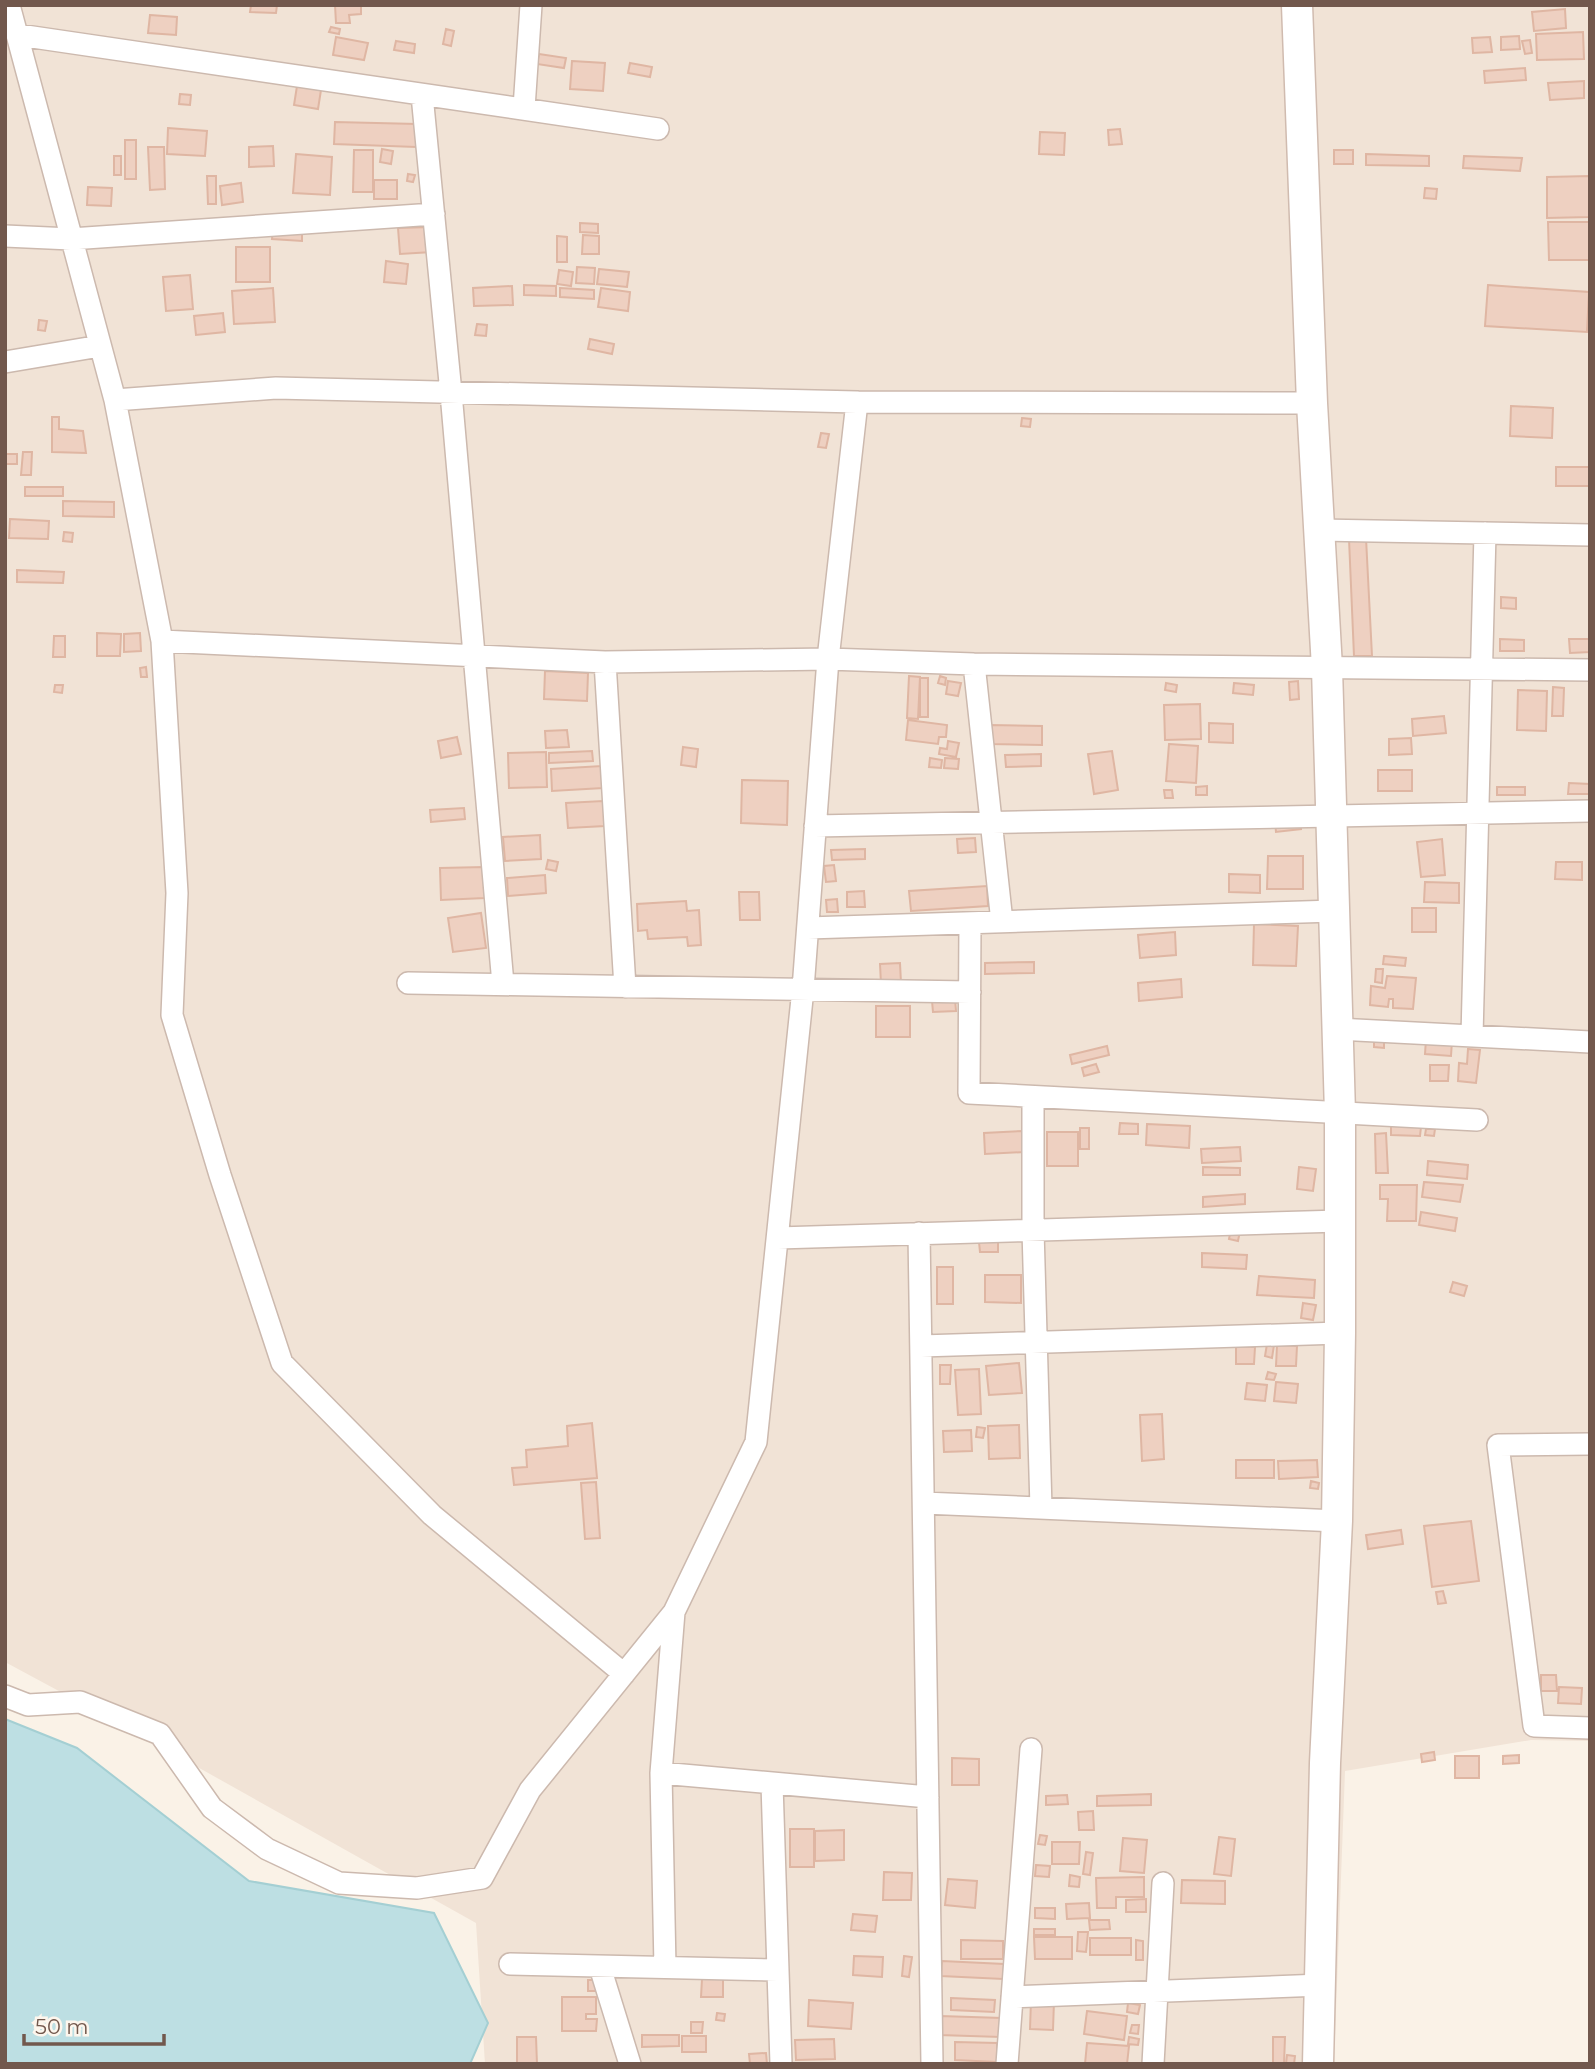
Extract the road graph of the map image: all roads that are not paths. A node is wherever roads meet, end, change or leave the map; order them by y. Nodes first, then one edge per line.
1 (9, 5) edge
2 (531, 5) edge
3 (1297, 5) edge
4 (19, 35) junction
5 (422, 95) junction
6 (524, 108) junction
7 (658, 130) dead end
8 (434, 214) junction
9 (5, 236) edge
10 (71, 239) junction
11 (100, 346) junction
12 (5, 362) edge
13 (452, 393) junction
14 (115, 400) junction
15 (857, 402) junction
16 (1312, 403) junction
17 (1319, 530) junction
18 (1485, 533) junction
19 (1590, 535) edge
20 (162, 640) junction
21 (475, 655) junction
22 (828, 659) junction
23 (605, 662) junction
24 (974, 664) junction
25 (1327, 668) junction
26 (1481, 669) junction
27 (1590, 670) edge
28 (1590, 811) edge
29 (1477, 813) junction
30 (1332, 816) junction
31 (991, 823) junction
32 (815, 827) junction
33 (1334, 911) junction
34 (1002, 922) junction
35 (970, 923) junction
36 (808, 928) junction
37 (408, 983) dead end
38 (503, 984) junction
39 (625, 986) junction
40 (803, 989) junction
41 (970, 992) junction
42 (1337, 1029) junction
43 (1472, 1036) junction
44 (1590, 1042) edge
45 (1033, 1097) junction
46 (1340, 1113) junction
47 (1476, 1120) dead end
48 (1340, 1221) junction
49 (1033, 1230) junction
50 (919, 1233) junction
51 (778, 1238) junction
52 (1340, 1333) junction
53 (1036, 1344) junction
54 (921, 1346) junction
55 (1590, 1444) edge
56 (924, 1503) junction
57 (1041, 1508) junction
58 (1337, 1521) junction
59 (674, 1612) junction
60 (624, 1674) junction
61 (5, 1696) edge
62 (1590, 1728) edge
63 (1031, 1749) dead end
64 (662, 1773) junction
65 (772, 1784) junction
66 (928, 1797) junction
67 (1163, 1883) dead end
68 (510, 1964) dead end
69 (600, 1967) junction
70 (665, 1967) junction
71 (778, 1970) junction
72 (1321, 1985) junction
73 (1157, 1992) junction
74 (1012, 1997) junction
75 (630, 2064) edge
76 (781, 2064) edge
77 (933, 2064) edge
78 (1007, 2064) edge
79 (1153, 2064) edge
80 (1318, 2064) edge

1 - 4 street
2 - 6 street
3 - 16 main road
4 - 5 street
4 - 10 street
5 - 6 street
5 - 8 street
6 - 7 street
8 - 10 street
8 - 13 street
9 - 10 street
10 - 11 street
11 - 12 street
11 - 14 street
13 - 14 street
13 - 15 street
13 - 21 street
14 - 20 street
15 - 16 street
15 - 22 street
16 - 17 main road
17 - 18 street
17 - 25 main road
18 - 19 street
18 - 26 street
20 - 21 street
20 - 60 street
21 - 23 street
21 - 38 street
22 - 23 street
22 - 24 street
22 - 32 street
23 - 39 street
24 - 25 street
24 - 31 street
25 - 26 street
25 - 30 main road
26 - 27 street
26 - 29 street
28 - 29 street
29 - 30 street
29 - 43 street
30 - 31 street
30 - 33 main road
31 - 32 street
31 - 34 street
32 - 36 street
33 - 34 street
33 - 42 main road
34 - 35 street
35 - 36 street
35 - 41 street
36 - 40 street
37 - 38 street
38 - 39 street
39 - 40 street
40 - 41 street
40 - 51 street
41 - 45 street
42 - 43 street
42 - 46 main road
43 - 44 street
45 - 46 street
45 - 49 street
46 - 47 street
46 - 48 main road
48 - 49 street
48 - 52 main road
49 - 50 street
49 - 53 street
50 - 51 street
50 - 54 street
51 - 59 street
52 - 53 street
52 - 58 main road
53 - 54 street
53 - 57 street
54 - 56 street
55 - 62 street
56 - 57 street
56 - 66 street
57 - 58 street
58 - 72 main road
59 - 60 street
59 - 64 street
60 - 61 street
63 - 74 street
64 - 65 street
64 - 70 street
65 - 66 street
65 - 71 street
66 - 77 street
67 - 73 street
68 - 69 street
69 - 70 street
69 - 75 street
70 - 71 street
71 - 76 street
72 - 73 street
72 - 80 main road
73 - 74 street
73 - 79 street
74 - 78 street

